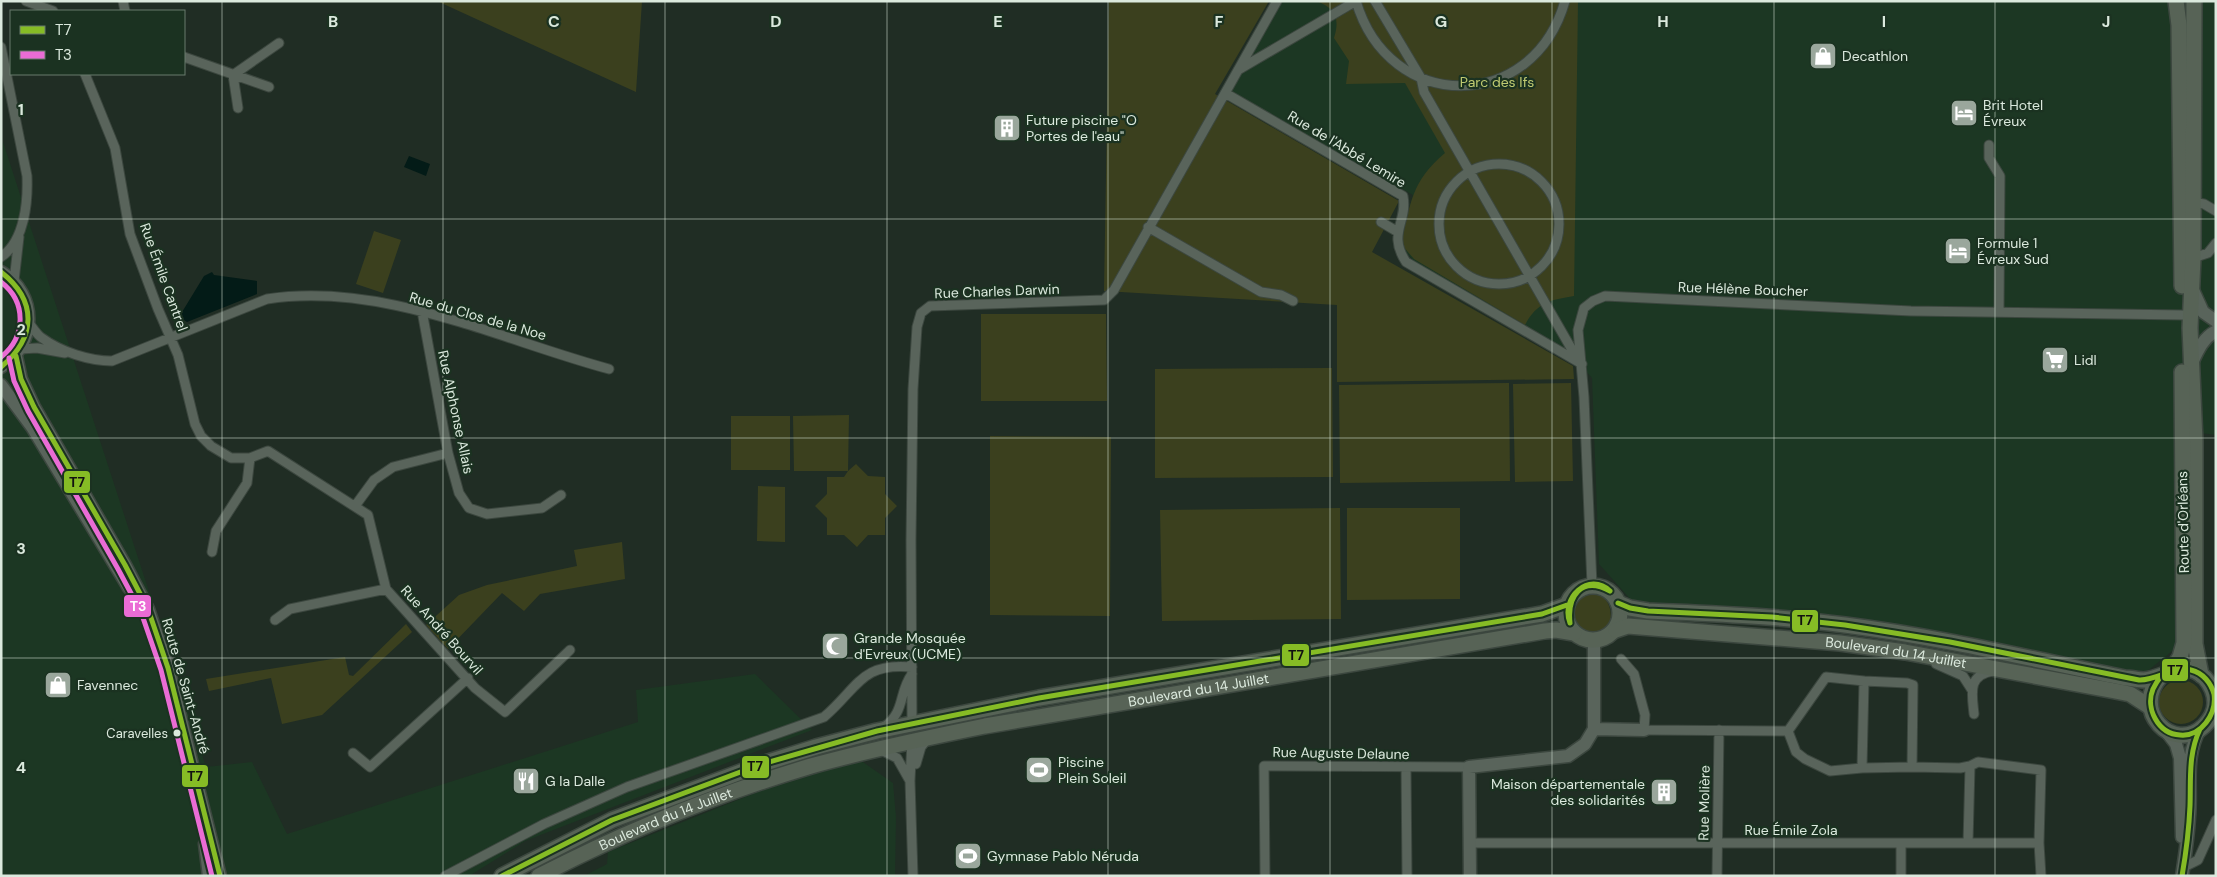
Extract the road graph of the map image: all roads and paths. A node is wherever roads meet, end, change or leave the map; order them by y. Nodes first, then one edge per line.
1 (26, 1) edge
2 (1277, 1) edge
3 (1356, 1) edge
4 (1375, 1) edge
5 (1565, 1) edge
6 (2176, 1) edge
7 (2194, 1) edge
8 (51, 10) edge
9 (279, 43) dead end
10 (1, 47) edge
11 (185, 57) edge
12 (1238, 70) junction
13 (85, 75) edge
14 (233, 75) junction
15 (1421, 78) junction
16 (269, 87) dead end
17 (1225, 93) junction
18 (238, 108) dead end
19 (1989, 145) dead end
20 (1470, 172) junction
21 (2192, 202) junction
22 (2216, 211) edge
23 (1381, 222) dead end
24 (21, 226) junction
25 (1148, 227) junction
26 (1398, 232) junction
27 (2216, 243) edge
28 (1, 257) edge
29 (2193, 258) junction
30 (1, 272) edge
31 (1529, 276) junction
32 (14, 281) junction
33 (2192, 288) junction
34 (1293, 301) dead end
35 (422, 311) junction
36 (1999, 312) junction
37 (2182, 316) junction
38 (2216, 321) edge
39 (29, 323) junction
40 (2216, 331) edge
41 (171, 338) junction
42 (18, 352) junction
43 (80, 356) junction
44 (1580, 363) junction
45 (2191, 365) junction
46 (1, 367) edge
47 (609, 369) dead end
48 (1, 385) edge
49 (448, 453) junction
50 (250, 458) junction
51 (561, 495) dead end
52 (355, 506) junction
53 (212, 552) dead end
54 (1592, 585) junction
55 (386, 589) junction
56 (1618, 603) junction
57 (1568, 605) junction
58 (275, 620) dead end
59 (1616, 630) junction
60 (1574, 633) junction
61 (2190, 636) junction
62 (1594, 641) junction
63 (570, 650) dead end
64 (1905, 652) junction
65 (1621, 659) dead end
66 (2002, 670) junction
67 (912, 671) junction
68 (2167, 673) junction
69 (2201, 674) junction
70 (468, 678) junction
71 (1864, 681) junction
72 (1972, 690) junction
73 (2215, 693) edge
74 (2150, 707) junction
75 (1974, 714) dead end
76 (912, 723) junction
77 (2208, 723) edge
78 (1594, 729) junction
79 (1644, 730) junction
80 (1719, 730) junction
81 (877, 731) junction
82 (1788, 731) junction
83 (2166, 731) junction
84 (928, 738) junction
85 (912, 740) junction
86 (878, 748) junction
87 (353, 753) dead end
88 (1970, 766) junction
89 (1468, 767) junction
90 (1912, 767) junction
91 (1406, 768) junction
92 (1862, 768) junction
93 (905, 771) junction
94 (910, 781) junction
95 (2216, 820) edge
96 (1470, 843) junction
97 (1717, 843) junction
98 (1968, 843) junction
99 (2039, 843) junction
100 (1900, 844) junction
101 (2183, 872) edge
102 (209, 876) edge
103 (220, 876) edge
104 (445, 876) edge
105 (502, 876) edge
106 (539, 876) edge
107 (913, 876) edge
108 (1265, 876) edge
109 (1407, 876) edge
110 (1470, 876) edge
111 (1717, 876) edge
112 (1901, 876) edge
113 (2041, 876) edge

1 - 8 street
2 - 12 street, Rue Charles Darwin
3 - 12 street
3 - 15 street
4 - 15 street
5 - 15 street
6 - 37 main road, Route d'Orléans
7 - 21 main road
9 - 14 street
10 - 24 street
11 - 14 street
12 - 17 street, Rue Charles Darwin
13 - 41 street, Rue Émile Cantrel
14 - 16 street
14 - 18 street
15 - 20 street
17 - 25 street, Rue Charles Darwin
17 - 26 street, Rue de l'Abbé Lemire
19 - 36 street
20 - 31 street
20 - 31 street
20 - 31 street
21 - 22 street
21 - 29 main road
23 - 26 street
24 - 28 street
24 - 32 street
25 - 34 street
25 - 67 street, Rue Charles Darwin
26 - 44 street, Rue de l'Abbé Lemire
27 - 29 street
29 - 33 main road
30 - 32 main road
31 - 44 street
32 - 39 main road
33 - 38 main road
33 - 45 main road
35 - 41 street, Rue du Clos de la Noe
35 - 47 street, Rue du Clos de la Noe
35 - 49 street, Rue Alphonse Allais
36 - 37 street, Rue Hélène Boucher
36 - 44 street, Rue Hélène Boucher
37 - 61 main road, Route d'Orléans
39 - 42 main road
39 - 43 street, Rue du Clos de la Noe
40 - 45 main road
41 - 43 street, Rue du Clos de la Noe
41 - 50 street, Rue Émile Cantrel
42 - 43 street, Rue du Clos de la Noe
42 - 46 main road
42 - 103 main road, Route de Saint-André
44 - 54 street, Rue Hélène Boucher
45 - 61 main road
48 - 102 main road, Route de Saint-André
49 - 51 street, Rue Alphonse Allais
49 - 52 street
50 - 52 street, Rue André Bourvil
50 - 53 street
52 - 55 street, Rue André Bourvil
54 - 56 main road
54 - 57 main road, Boulevard du 14 Juillet
55 - 58 street
55 - 70 street, Rue André Bourvil
56 - 59 main road
56 - 68 main road
57 - 60 main road
57 - 76 main road, Boulevard du 14 Juillet
59 - 62 main road, Boulevard du 14 Juillet
59 - 64 main road, Boulevard du 14 Juillet
60 - 62 main road, Boulevard du 14 Juillet
60 - 84 main road, Boulevard du 14 Juillet
61 - 68 main road
61 - 69 main road
62 - 78 main road
63 - 70 street, Rue André Bourvil
64 - 66 main road, Boulevard du 14 Juillet
64 - 72 street
65 - 79 street
66 - 72 street
66 - 74 main road, Boulevard du 14 Juillet
67 - 76 street
67 - 81 street
67 - 104 street
68 - 69 main road
68 - 74 main road
69 - 73 main road
70 - 87 street
71 - 82 street
71 - 90 street
71 - 92 street
72 - 75 street
73 - 77 main road
74 - 83 main road
76 - 81 main road, Boulevard du 14 Juillet
76 - 85 main road
77 - 83 main road
77 - 101 main road
78 - 79 main road
78 - 89 main road
79 - 80 street
80 - 82 street
80 - 97 street, Rue Molière
81 - 105 main road, Boulevard du 14 Juillet
82 - 92 street
83 - 101 main road
84 - 85 main road, Boulevard du 14 Juillet
84 - 94 street
85 - 86 main road, Boulevard du 14 Juillet
85 - 93 street
85 - 94 street
86 - 93 street
86 - 106 main road, Boulevard du 14 Juillet
88 - 90 street
88 - 98 street
88 - 99 street
89 - 91 street, Rue Auguste Delaune
89 - 96 main road
90 - 92 street
91 - 108 street, Rue Auguste Delaune
91 - 109 street
93 - 94 street
94 - 107 street
95 - 101 street
96 - 97 street, Rue Émile Zola
96 - 110 main road
97 - 100 street, Rue Émile Zola
97 - 111 street, Rue Molière
98 - 99 street, Rue Émile Zola
98 - 100 street, Rue Émile Zola
99 - 113 street
100 - 112 street

